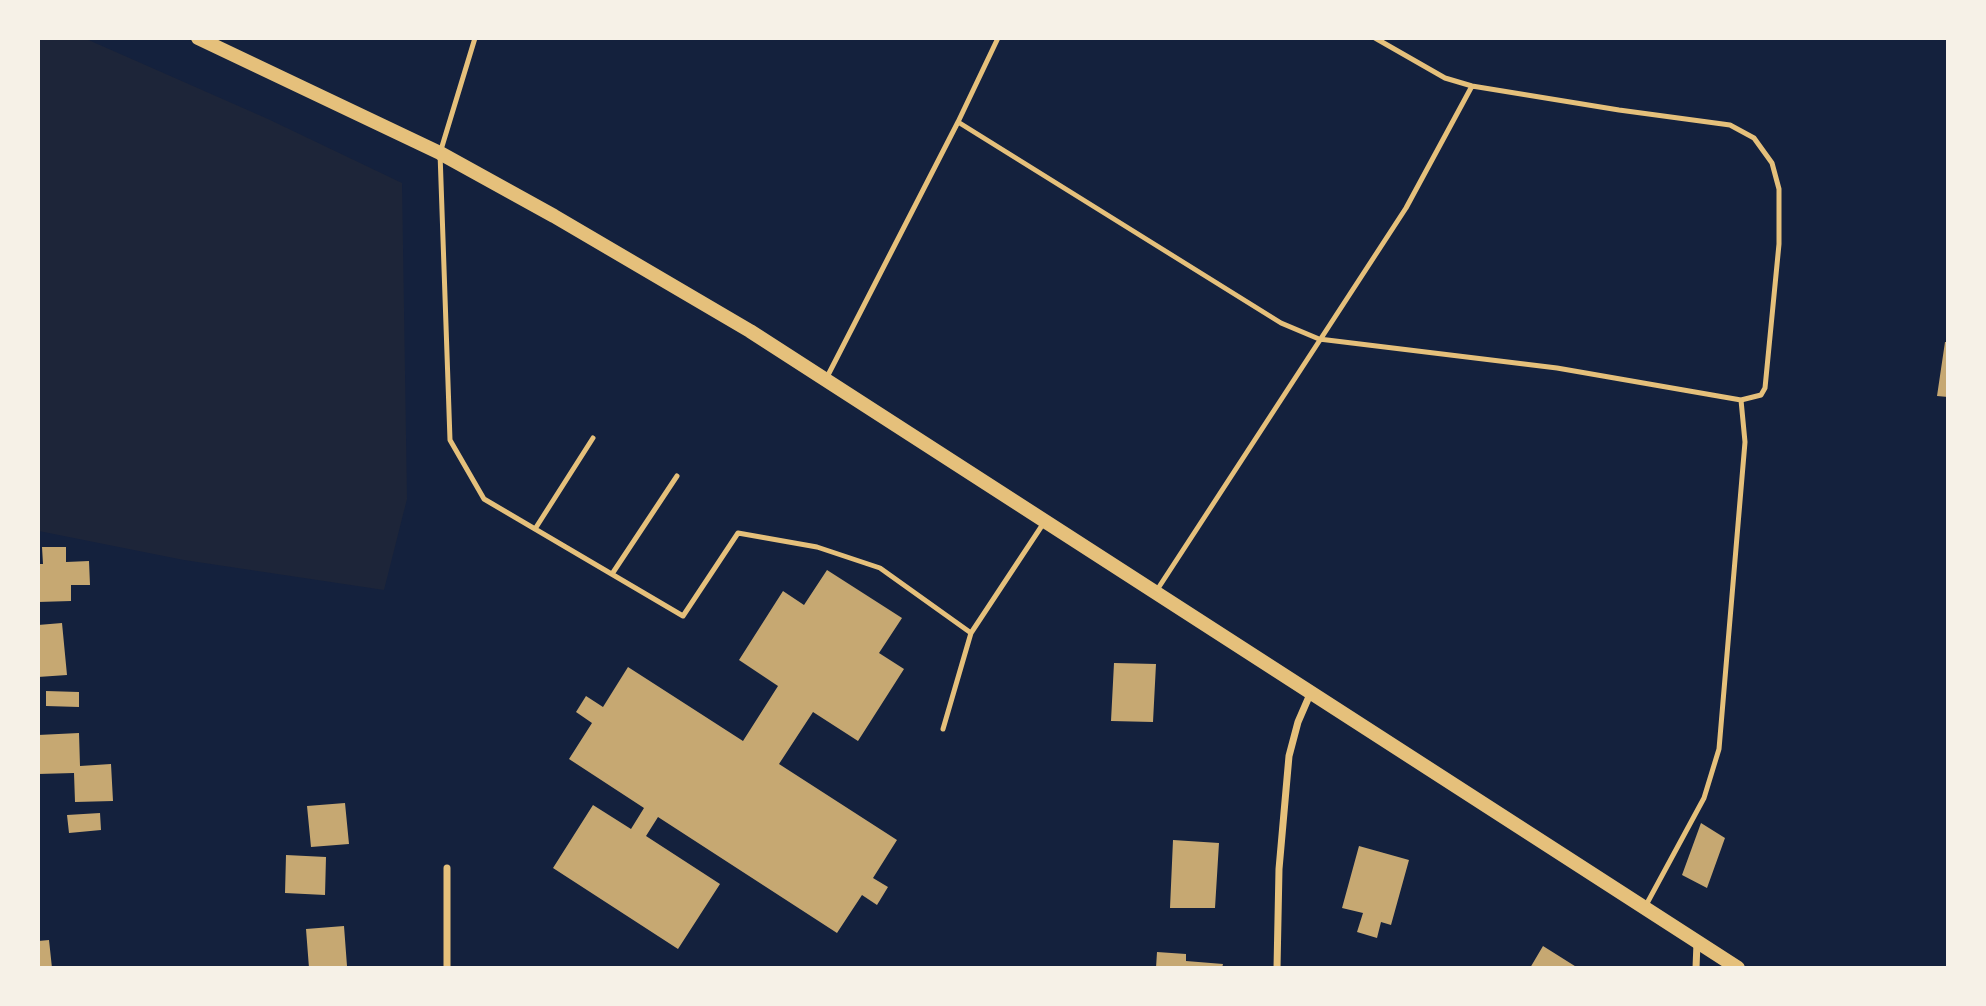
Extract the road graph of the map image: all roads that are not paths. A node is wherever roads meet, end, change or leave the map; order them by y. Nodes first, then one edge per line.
1 (198, 38) edge
2 (475, 38) edge
3 (998, 38) edge
4 (1375, 38) edge
5 (1472, 86) junction
6 (958, 122) junction
7 (440, 153) junction
8 (1319, 339) junction
9 (826, 380) junction
10 (1741, 400) junction
11 (593, 438) dead end
12 (677, 476) dead end
13 (1045, 521) junction
14 (535, 529) junction
15 (612, 574) junction
16 (1156, 591) junction
17 (971, 633) junction
18 (1311, 692) junction
19 (943, 729) dead end
20 (447, 868) dead end
21 (1644, 909) junction
22 (1697, 942) junction
23 (447, 968) edge
24 (1277, 968) edge
25 (1696, 968) edge
26 (1738, 968) edge

1 - 7 main road
2 - 7 lane
3 - 6 lane
4 - 5 lane
5 - 8 lane
5 - 10 lane
6 - 8 lane
6 - 9 lane
7 - 9 main road
7 - 14 lane
8 - 10 lane
8 - 16 lane
9 - 13 main road
10 - 21 lane
11 - 14 lane
12 - 15 lane
13 - 16 main road
13 - 17 lane
14 - 15 lane
15 - 17 lane
16 - 18 main road
17 - 19 lane
18 - 21 main road
18 - 24 street
20 - 23 street
21 - 22 main road
22 - 25 street
22 - 26 main road

